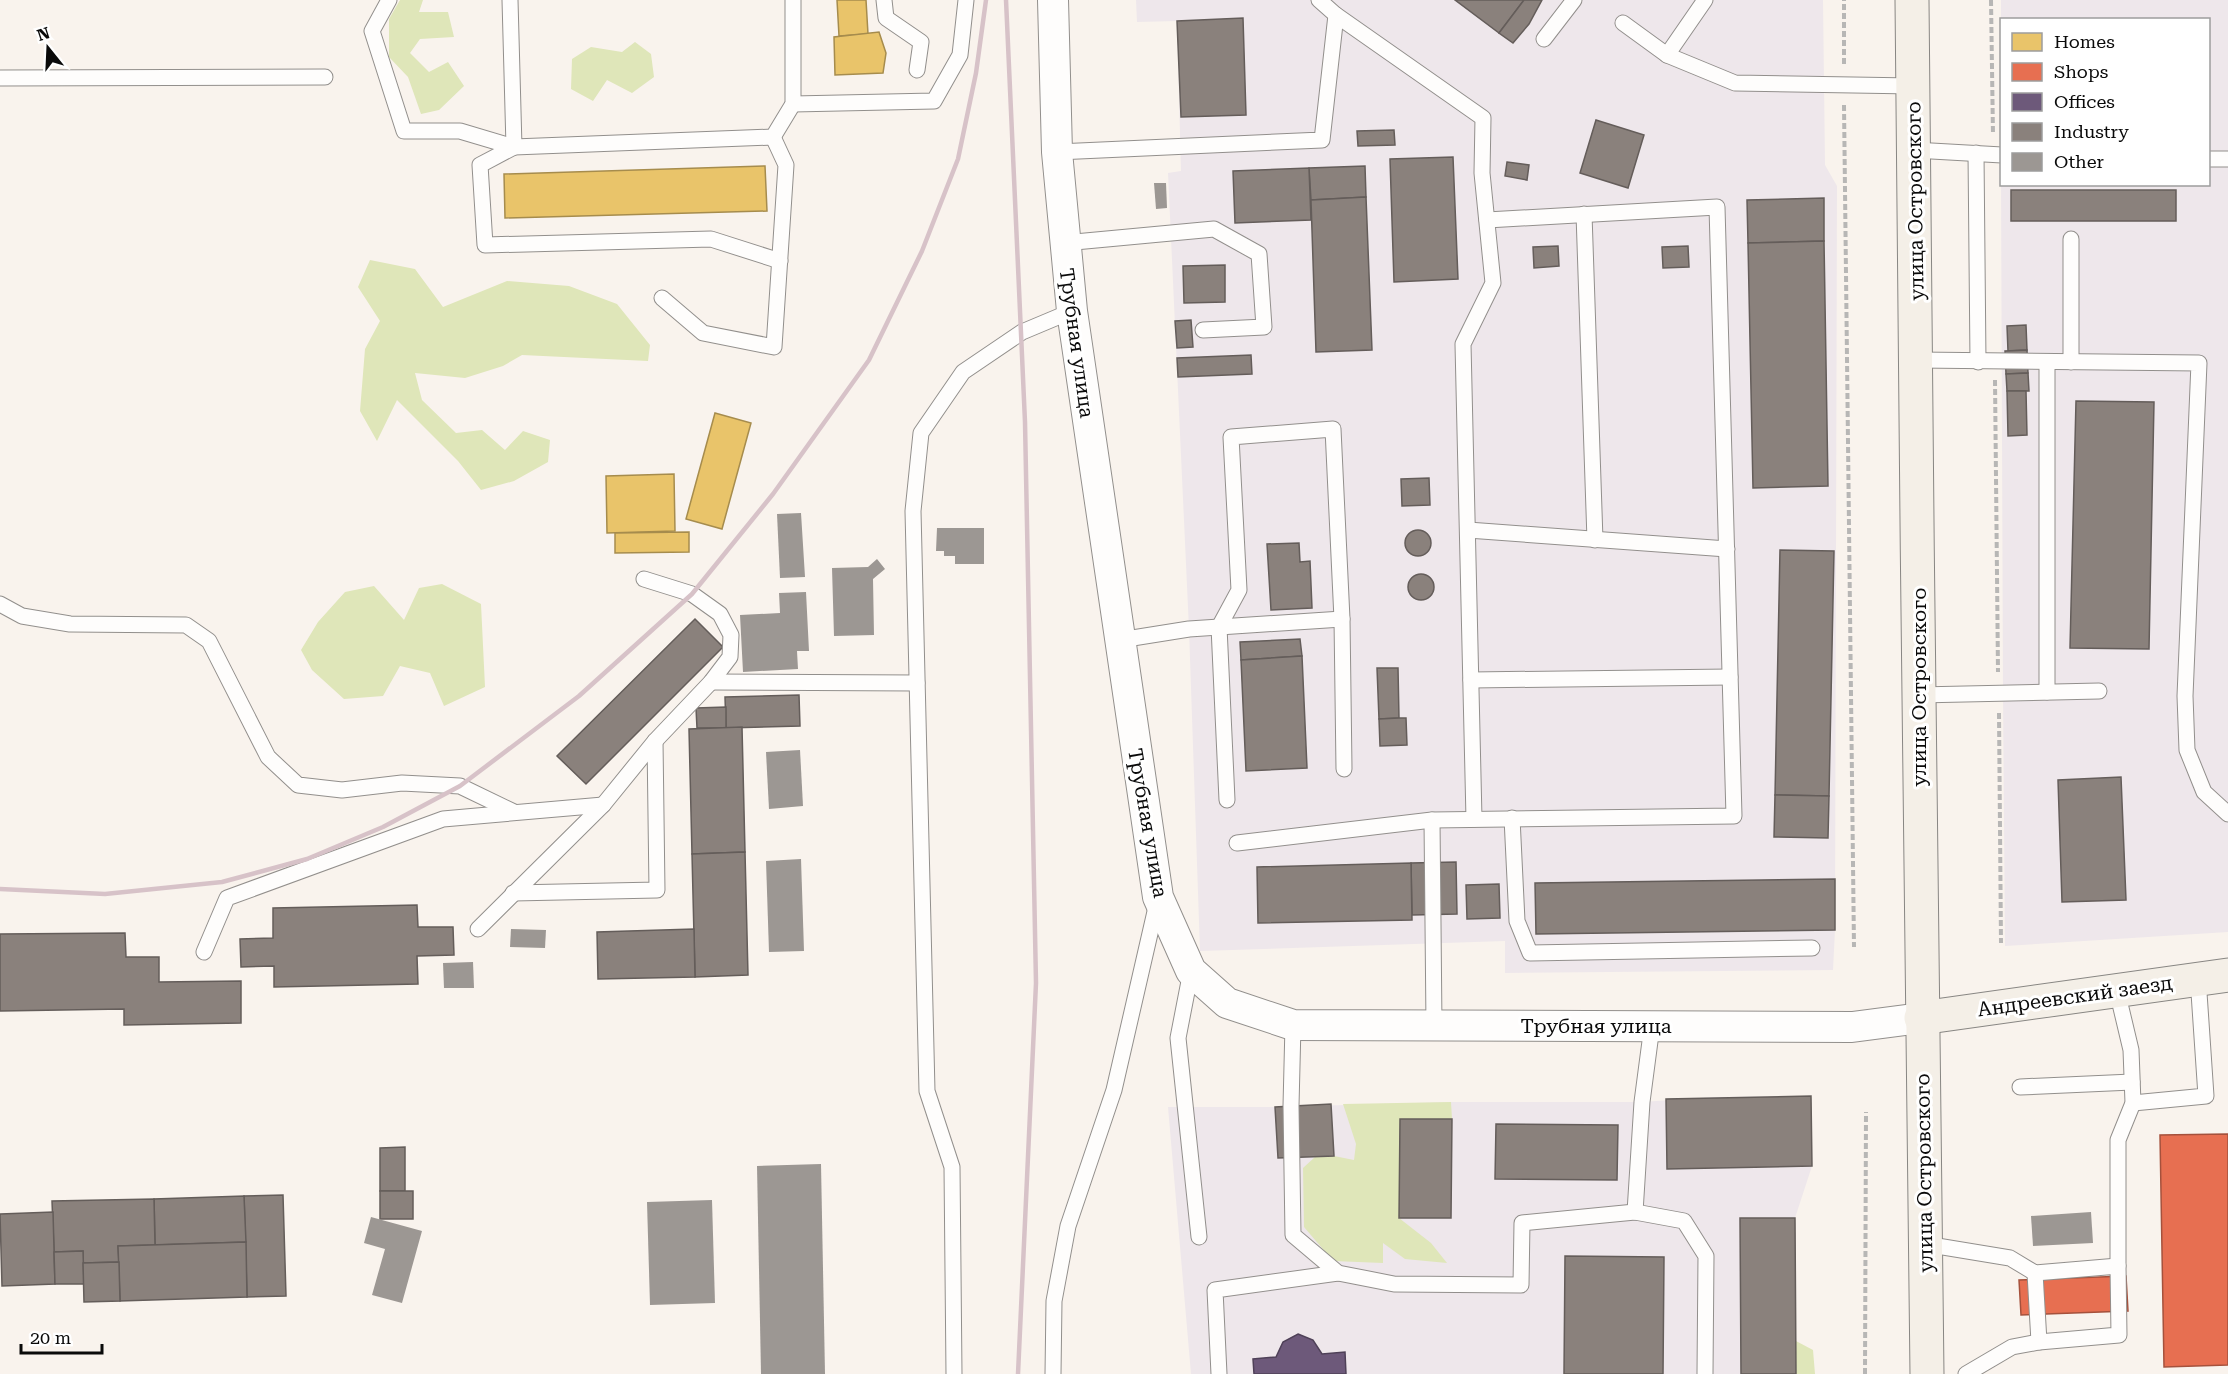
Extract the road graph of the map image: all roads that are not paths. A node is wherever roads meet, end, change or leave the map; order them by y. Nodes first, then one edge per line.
1 (389, 0) edge
2 (510, 0) edge
3 (793, 0) edge
4 (884, 0) edge
5 (966, 0) edge
6 (1053, 0) edge
7 (1319, 0) edge
8 (1574, 0) edge
9 (1705, 0) edge
10 (1912, 0) edge
11 (1336, 15) junction
12 (1623, 23) dead end
13 (1544, 39) dead end
14 (1667, 55) junction
15 (917, 70) dead end
16 (325, 77) dead end
17 (0, 78) edge
18 (1913, 86) junction
19 (792, 104) junction
20 (773, 137) junction
21 (514, 147) junction
22 (1914, 150) junction
23 (1057, 152) junction
24 (1977, 153) junction
25 (1997, 155) edge
26 (2210, 159) edge
27 (2228, 159) edge
28 (1584, 214) junction
29 (1487, 220) junction
30 (2071, 239) dead end
31 (1064, 243) junction
32 (780, 261) junction
33 (662, 298) dead end
34 (1072, 311) junction
35 (1203, 330) dead end
36 (1917, 360) junction
37 (1978, 362) junction
38 (2047, 362) junction
39 (2071, 362) junction
40 (1468, 530) junction
41 (1595, 540) junction
42 (1727, 549) junction
43 (644, 579) dead end
44 (0, 604) edge
45 (1342, 619) junction
46 (1219, 627) junction
47 (1120, 640) junction
48 (1730, 677) junction
49 (1471, 680) junction
50 (711, 682) junction
51 (917, 683) junction
52 (2098, 691) dead end
53 (2047, 692) junction
54 (1919, 695) junction
55 (655, 741) junction
56 (1344, 769) dead end
57 (1227, 800) dead end
58 (603, 805) junction
59 (514, 812) junction
60 (2228, 814) edge
61 (1512, 818) junction
62 (1474, 819) junction
63 (1432, 820) junction
64 (1237, 843) dead end
65 (513, 893) junction
66 (1158, 897) junction
67 (478, 929) dead end
68 (1812, 948) dead end
69 (204, 952) dead end
70 (1191, 971) junction
71 (2213, 976) edge
72 (2117, 991) junction
73 (1921, 1018) junction
74 (1293, 1025) junction
75 (1434, 1026) junction
76 (1652, 1026) junction
77 (2132, 1082) junction
78 (2020, 1088) dead end
79 (2133, 1103) junction
80 (1635, 1212) junction
81 (1199, 1238) dead end
82 (1924, 1244) junction
83 (2118, 1266) junction
84 (1338, 1273) junction
85 (2035, 1273) junction
86 (2039, 1342) junction
87 (954, 1374) edge
88 (1053, 1374) edge
89 (1219, 1374) edge
90 (1705, 1374) edge
91 (1927, 1374) edge
92 (1966, 1374) edge

1 - 21 lane
2 - 21 lane
3 - 19 lane
4 - 15 lane
5 - 19 lane
6 - 23 street, Трубная улица
7 - 11 lane
8 - 13 lane
9 - 14 lane
10 - 18 main road, улица Островского
11 - 23 lane
11 - 29 lane
12 - 14 lane
14 - 18 lane
16 - 17 lane
18 - 22 main road, улица Островского
19 - 20 lane
20 - 21 lane
20 - 32 lane
21 - 32 lane
22 - 24 lane
22 - 36 main road, улица Островского
23 - 31 street, Трубная улица
24 - 25 lane
24 - 37 lane
26 - 27 lane
28 - 29 lane
28 - 41 lane
28 - 42 lane
29 - 40 lane
30 - 39 lane
31 - 34 street, Трубная улица
31 - 35 lane
32 - 33 lane
34 - 47 street, Трубная улица
34 - 51 lane
36 - 37 lane
36 - 54 main road, улица Островского
37 - 38 lane
38 - 39 lane
38 - 53 lane
39 - 60 lane
40 - 41 lane
40 - 49 lane
41 - 42 lane
42 - 48 lane
43 - 50 lane
44 - 59 lane
45 - 46 lane
45 - 46 lane
45 - 56 lane
46 - 47 lane
46 - 57 lane
47 - 66 street, Трубная улица
48 - 49 lane
48 - 61 lane
49 - 62 lane
50 - 51 lane
50 - 55 lane
51 - 87 lane
52 - 53 lane
53 - 54 lane
54 - 73 main road, улица Островского
55 - 58 lane
55 - 65 lane
58 - 59 lane
58 - 65 lane
59 - 69 lane
61 - 62 lane
61 - 68 lane
62 - 63 lane
63 - 64 lane
63 - 75 lane
65 - 67 lane
66 - 70 street, Трубная улица
66 - 88 lane
70 - 74 street, Трубная улица
70 - 81 lane
71 - 72 main road, Андреевский заезд
71 - 79 lane
72 - 73 main road, Андреевский заезд
72 - 77 lane
73 - 76 street, Трубная улица
73 - 82 main road, улица Островского
74 - 75 street, Трубная улица
74 - 84 lane
75 - 76 street, Трубная улица
76 - 80 lane
77 - 78 lane
77 - 79 lane
79 - 83 lane
80 - 84 lane
80 - 90 lane
82 - 85 lane
82 - 91 main road, улица Островского
83 - 85 lane
83 - 86 lane
84 - 89 lane
85 - 86 lane
86 - 92 lane

